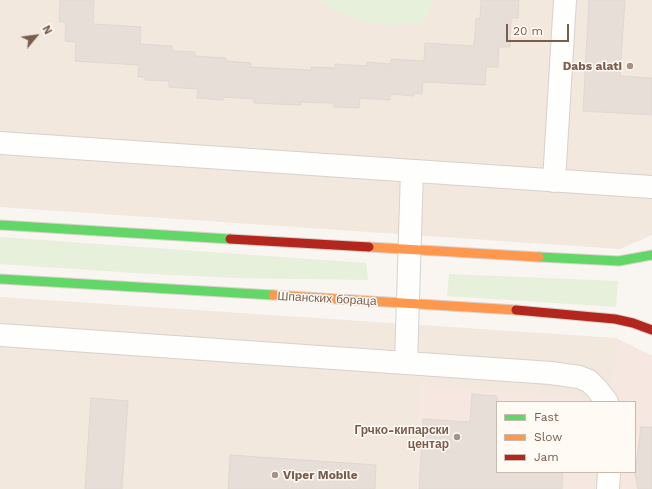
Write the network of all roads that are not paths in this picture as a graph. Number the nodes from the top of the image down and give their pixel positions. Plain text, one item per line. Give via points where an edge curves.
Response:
1 (565, 0) edge
2 (0, 143) edge
3 (412, 172) junction
4 (554, 181) junction
5 (652, 187) edge
6 (0, 225) edge
7 (410, 250) junction
8 (652, 255) edge
9 (0, 279) edge
10 (408, 304) junction
11 (652, 330) edge
12 (0, 335) edge
13 (406, 363) junction
14 (606, 401) edge
15 (609, 473) edge
16 (608, 489) edge

1 - 4 street
2 - 3 street
3 - 4 street
3 - 7 street
4 - 5 street
6 - 7 street
7 - 8 street via 619,261
7 - 10 street
9 - 10 street, Шпанских бораца
10 - 11 street, Шпанских бораца via 534,311 614,319
10 - 13 street
12 - 13 street
13 - 14 street via 579,377 589,381
15 - 16 street

